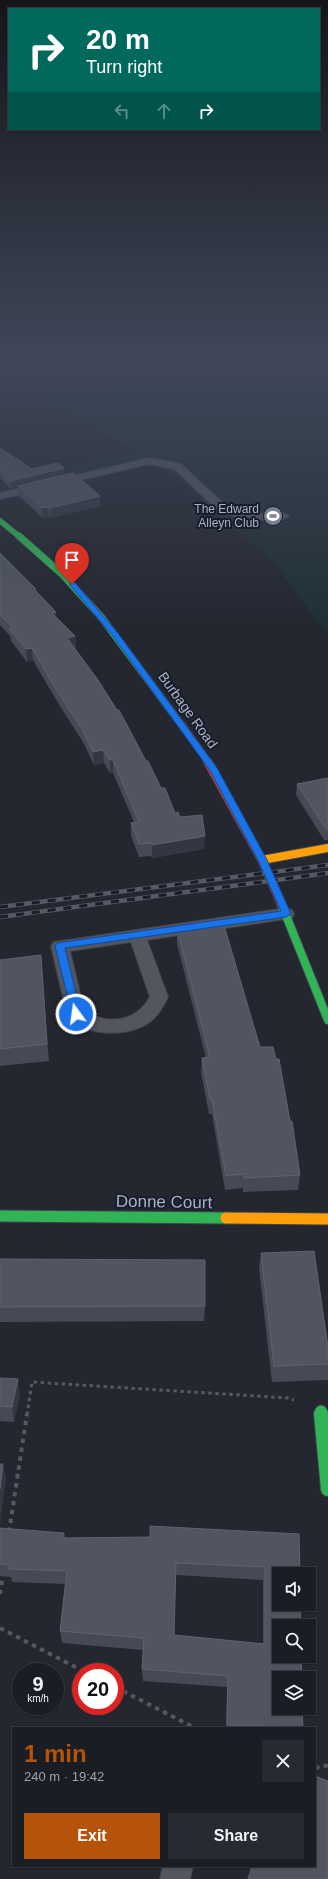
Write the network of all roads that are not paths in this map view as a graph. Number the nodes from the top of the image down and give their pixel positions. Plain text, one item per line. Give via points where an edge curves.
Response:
1 (0, 496) edge
2 (283, 516) dead end
3 (0, 521) edge
4 (328, 848) edge
5 (262, 860) junction
6 (286, 914) junction
7 (137, 935) junction
8 (328, 1020) edge
9 (0, 1216) edge
10 (328, 1219) edge
11 (320, 1412) road end
12 (328, 1489) edge
13 (178, 1867) edge
14 (175, 1879) edge

1 - 2 lane via 149,461 177,466 222,508 244,517
3 - 5 street, Burbage Road via 31,545 72,584 114,633 213,768
4 - 5 street
5 - 6 street, Burbage Road
6 - 7 lane
6 - 8 street, Burbage Road
7 - 7 lane via 60,946 76,1014 90,1023 105,1026 125,1025 140,1021 153,1010 159,997
9 - 10 street, Donne Court
11 - 12 street
13 - 14 lane

